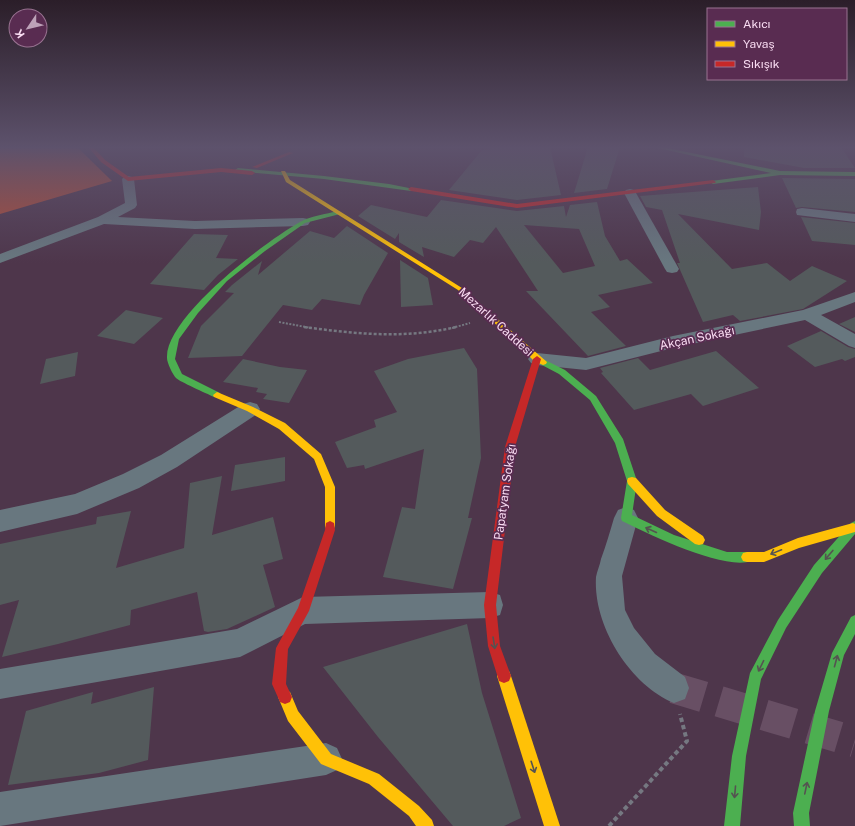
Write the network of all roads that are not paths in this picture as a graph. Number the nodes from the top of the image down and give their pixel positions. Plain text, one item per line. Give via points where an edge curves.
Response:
1 (129, 186) edge
2 (296, 186) edge
3 (324, 186) edge
4 (387, 186) edge
5 (686, 186) edge
6 (630, 193) junction
7 (802, 212) dead end
8 (338, 213) junction
9 (855, 218) edge
10 (103, 220) junction
11 (303, 222) junction
12 (0, 259) edge
13 (672, 269) dead end
14 (855, 297) edge
15 (807, 314) junction
16 (855, 342) edge
17 (536, 359) junction
18 (250, 409) junction
19 (632, 481) junction
20 (626, 518) junction
21 (0, 521) edge
22 (854, 527) edge
23 (727, 557) junction
24 (490, 605) junction
25 (303, 611) junction
26 (855, 621) edge
27 (0, 684) edge
28 (674, 688) tunnel mouth
29 (326, 759) junction
30 (0, 809) edge
31 (426, 826) edge
32 (552, 826) edge
33 (732, 826) edge
34 (802, 826) edge

1 - 10 street via 131,205
2 - 8 main road, Mezarlık Caddesi
3 - 8 main road via 314,193
4 - 6 main road via 517,206
5 - 6 main road
6 - 13 street
7 - 9 street
8 - 11 main road
8 - 17 main road, Mezarlık Caddesi via 460,289
10 - 11 street via 196,225
10 - 12 street
11 - 18 main road via 225,280 195,311 175,339 171,359 179,376
14 - 15 street, Akçan Sokağı
15 - 16 street
15 - 17 street, Akçan Sokağı via 673,342 586,364
17 - 19 main road, Mezarlık Caddesi via 562,372 593,398 620,442
17 - 24 main road, Papatyam Sokağı via 510,447
18 - 21 street via 132,480 77,504
18 - 25 main road via 282,426 318,457 330,486 330,530
19 - 20 main road, Mezarlık Caddesi
19 - 23 main road via 661,513 692,537
23 -> 20 main road via 672,539
20 - 28 street, Mezarlık Caddesi via 608,576 612,611 624,638 645,664
22 -> 23 main road via 798,543 764,557
22 -> 33 main road via 818,569 782,624 755,678 739,756
24 - 25 street
24 -> 32 main road, Papatyam Sokağı via 494,646
25 - 27 street via 240,643
25 - 29 main road via 282,648 279,684 293,716
34 -> 26 main road via 801,813 822,711 838,653
29 - 30 street
29 - 31 main road via 374,779 414,811

